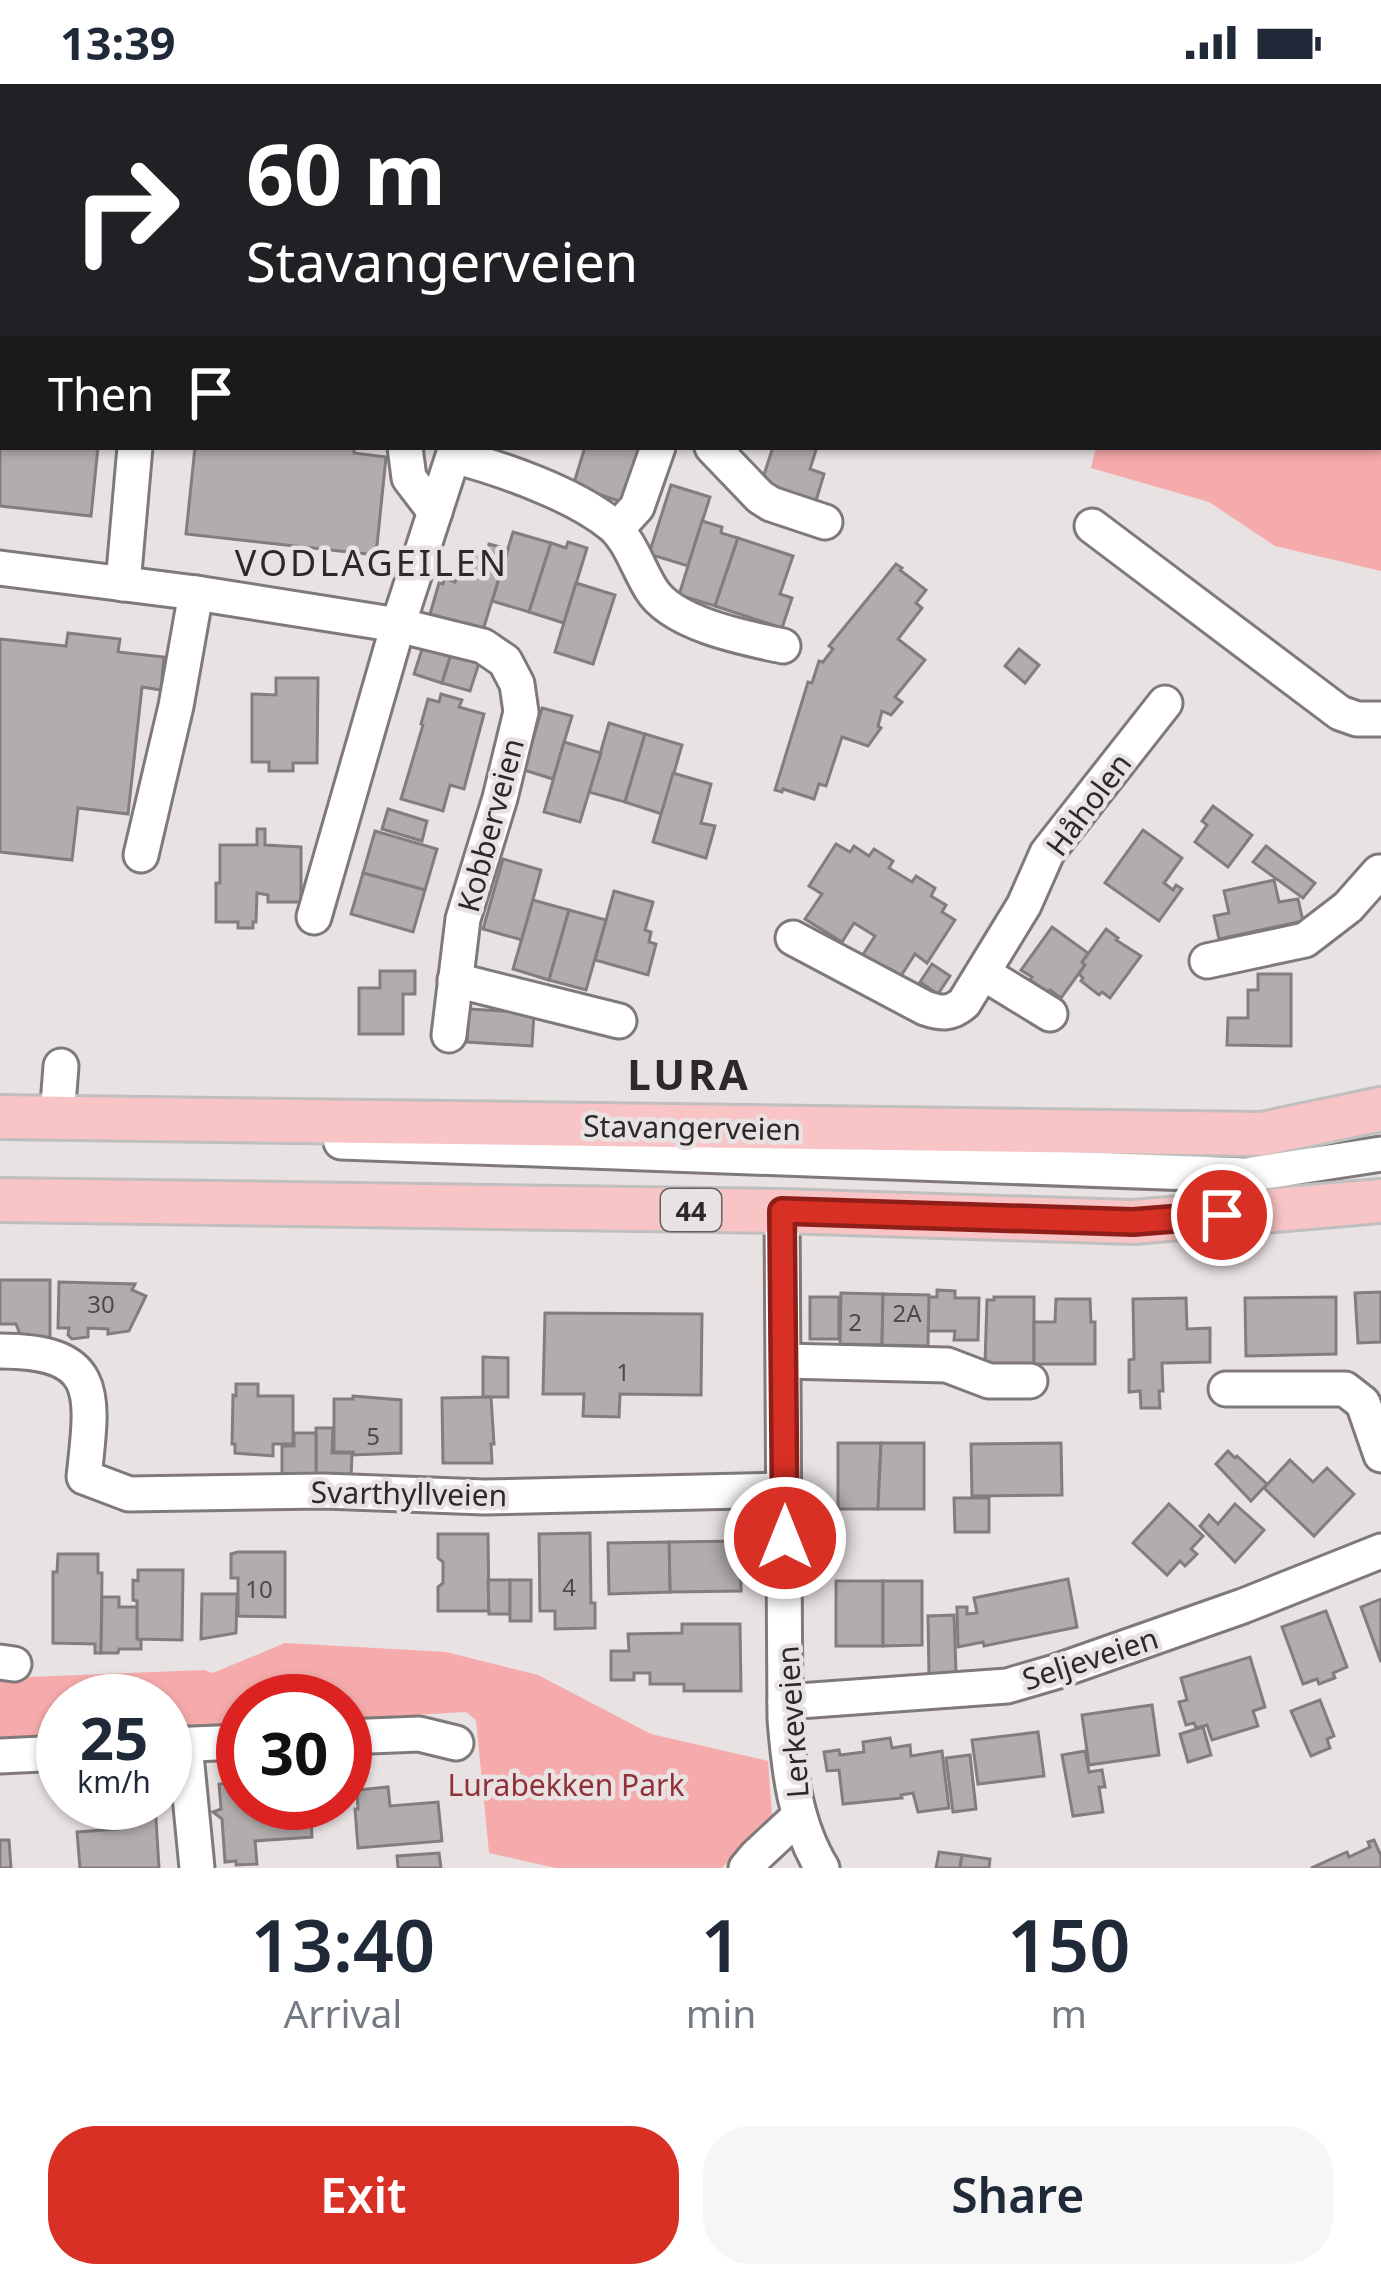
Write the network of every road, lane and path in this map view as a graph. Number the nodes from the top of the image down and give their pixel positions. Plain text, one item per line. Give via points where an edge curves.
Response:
1 (135, 450) edge
2 (405, 450) edge
3 (657, 450) edge
4 (716, 450) edge
5 (455, 451) edge
6 (435, 512) junction
7 (825, 522) dead end
8 (1092, 526) dead end
9 (617, 529) junction
10 (0, 568) edge
11 (123, 584) junction
12 (196, 593) junction
13 (398, 625) junction
14 (783, 646) dead end
15 (1165, 703) dead end
16 (1381, 719) edge
17 (141, 855) dead end
18 (1379, 872) edge
19 (314, 917) dead end
20 (793, 938) dead end
21 (1207, 961) dead end
22 (983, 973) junction
23 (455, 980) junction
24 (1050, 1014) dead end
25 (619, 1021) dead end
26 (449, 1035) dead end
27 (61, 1066) dead end
28 (1381, 1109) edge
29 (0, 1117) edge
30 (57, 1118) junction
31 (0, 1133) edge
32 (1381, 1154) edge
33 (0, 1200) edge
34 (1381, 1201) edge
35 (782, 1211) junction
36 (0, 1351) edge
37 (784, 1361) junction
38 (1030, 1381) dead end
39 (1226, 1388) dead end
40 (1381, 1455) edge
41 (785, 1490) junction
42 (1381, 1551) edge
43 (785, 1702) junction
44 (372, 1736) edge
45 (456, 1743) dead end
46 (36, 1754) edge
47 (0, 1756) edge
48 (800, 1816) junction
49 (190, 1830) edge
50 (197, 1868) edge
51 (746, 1868) edge
52 (821, 1868) edge

1 - 11 street
2 - 6 street via 409,478
3 - 9 street via 637,507
4 - 7 street via 760,497
5 - 6 street
5 - 9 street via 571,500
6 - 13 street
8 - 16 street via 1340,712
9 - 14 street via 664,606
10 - 11 street, Kobberveien
11 - 12 street, Kobberveien
12 - 13 street, Kobberveien
12 - 17 street
13 - 19 street
13 - 23 street, Kobberveien via 483,646 505,661 517,684 521,712 463,919
15 - 22 street, Håholen via 1047,853
18 - 21 street via 1305,940
20 - 22 street, Håholen via 938,1013 955,1011
22 - 24 street
23 - 25 street
23 - 26 street, Kobberveien
27 - 30 street
28 - 30 main road, Stavangerveien via 1262,1134
29 - 30 main road, Stavangerveien
31 - 32 street via 1246,1174
33 - 35 main road, 44
34 - 35 main road, 44 via 1133,1222
35 - 37 street, Lerkeveien
36 - 41 street, Svarthyllveien via 65,1360 80,1374 90,1430 84,1477 129,1494
37 - 38 street via 946,1365 989,1381
37 - 41 street, Lerkeveien
39 - 40 street via 1345,1389 1368,1411
41 - 43 street, Lerkeveien
42 - 43 street, Seljeveien via 1007,1686
43 - 48 street, Lerkeveien
44 - 45 street
46 - 47 street
48 - 51 street
48 - 52 street, Lerkeveien
49 - 50 street

